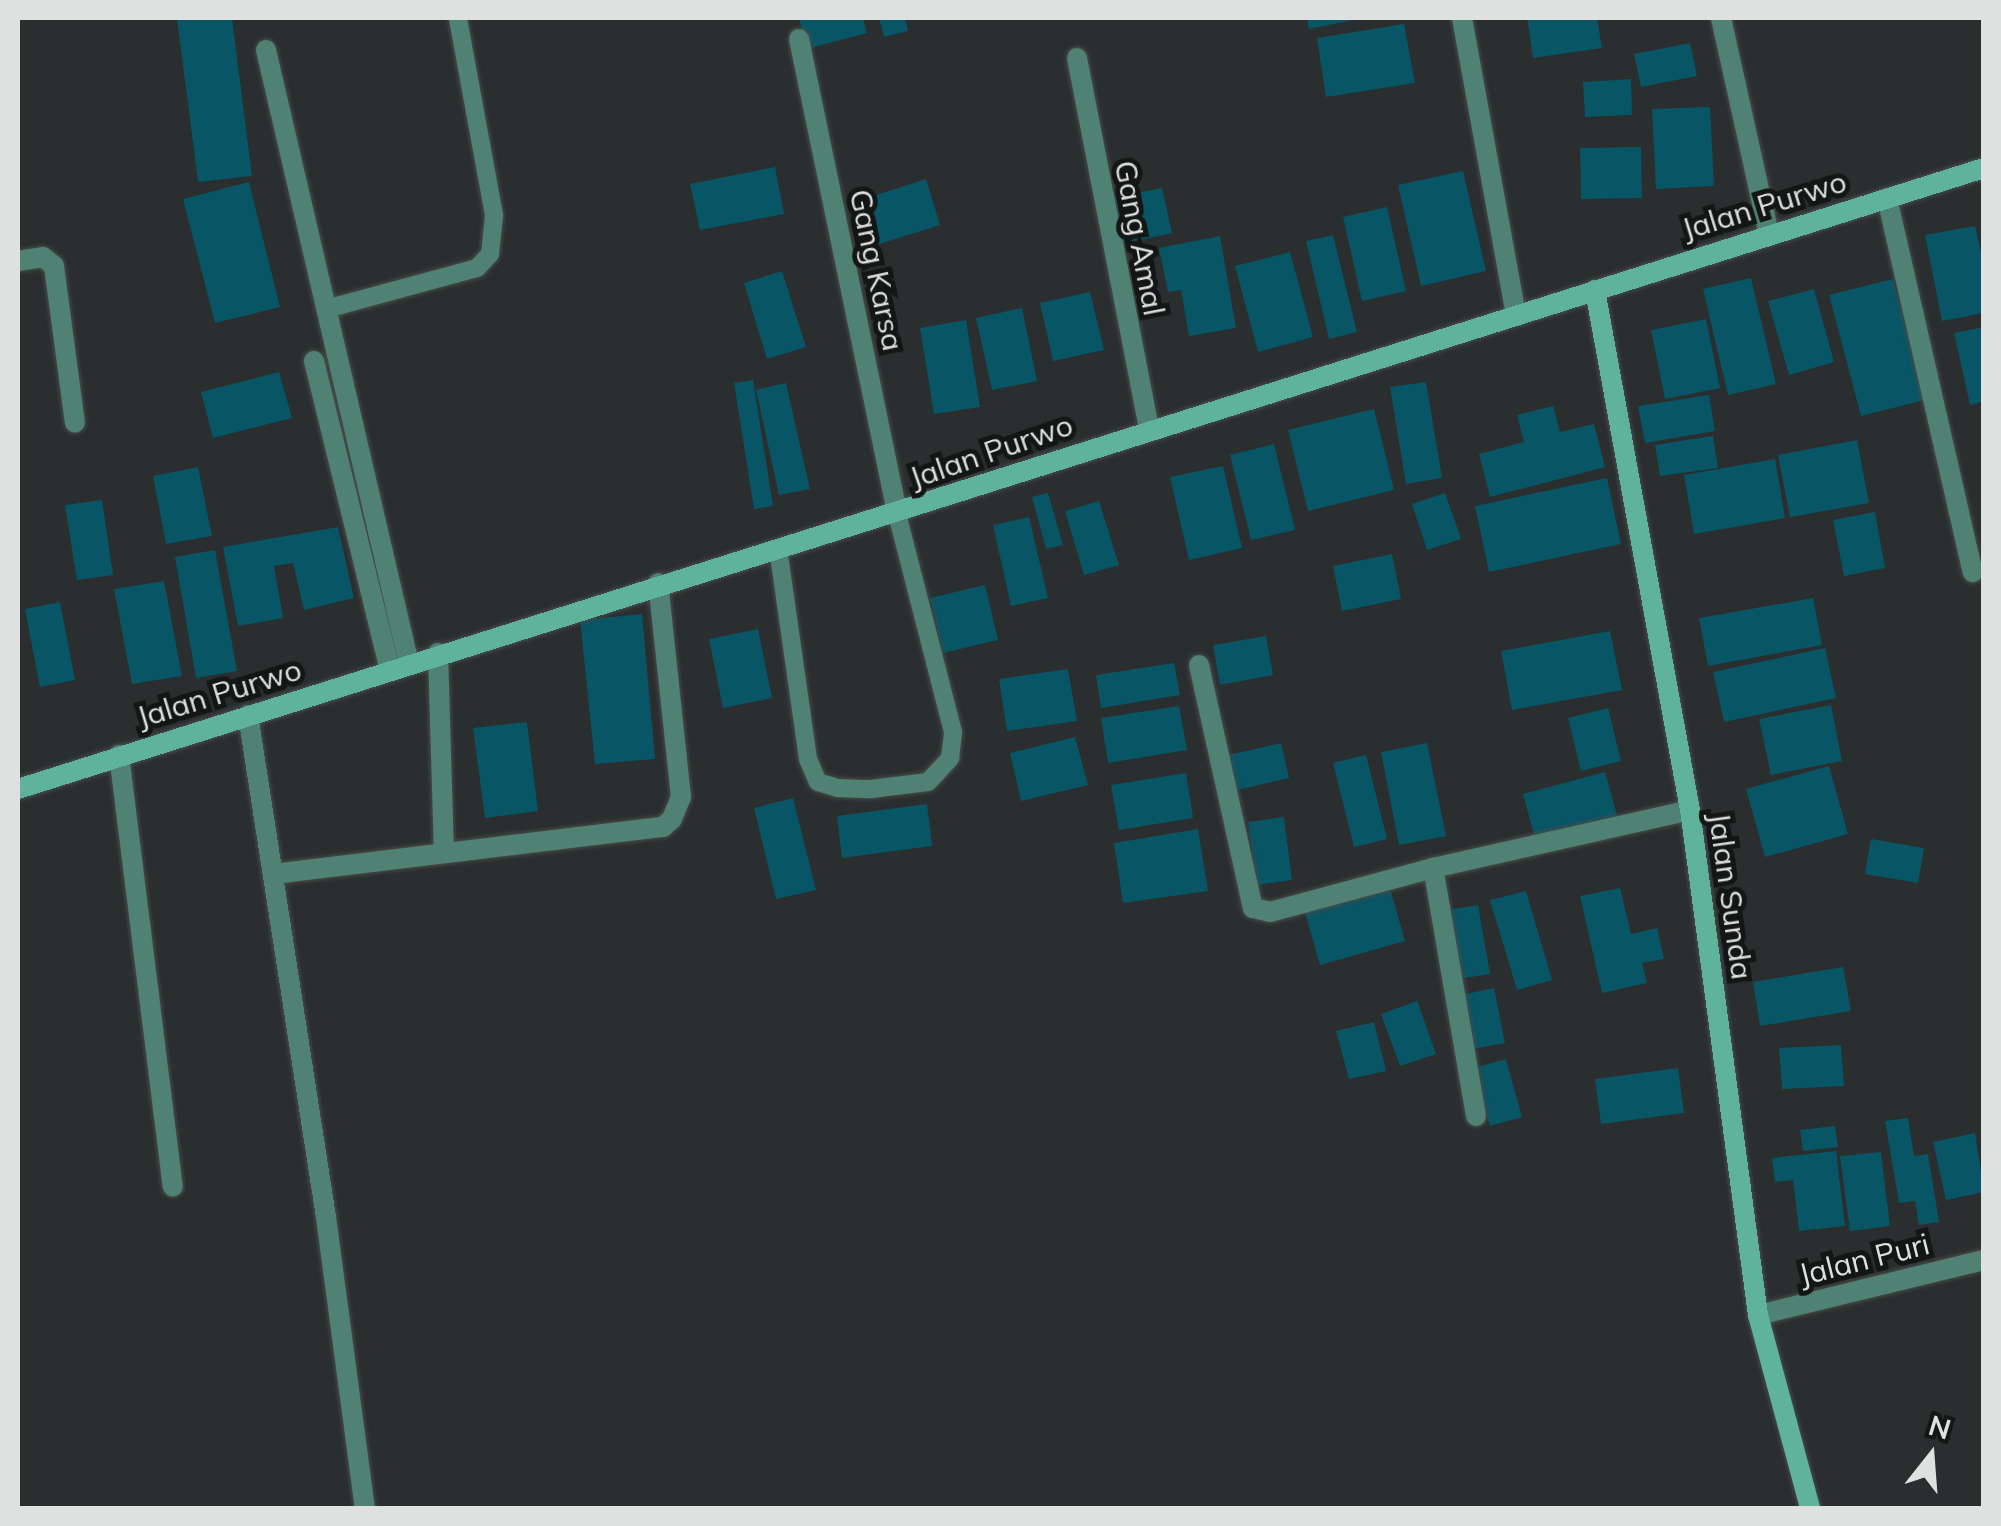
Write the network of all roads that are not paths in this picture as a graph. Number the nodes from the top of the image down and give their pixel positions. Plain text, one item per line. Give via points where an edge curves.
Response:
1 (458, 18) edge
2 (1462, 18) edge
3 (1721, 18) edge
4 (798, 38) dead end
5 (266, 50) dead end
6 (1077, 58) dead end
7 (1984, 168) edge
8 (1887, 198) junction
9 (1768, 234) junction
10 (18, 261) edge
11 (1594, 290) junction
12 (326, 308) junction
13 (1516, 316) junction
14 (314, 361) dead end
15 (75, 423) dead end
16 (1150, 428) junction
17 (897, 514) junction
18 (778, 548) junction
19 (1973, 572) dead end
20 (658, 584) junction
21 (438, 654) junction
22 (1199, 665) dead end
23 (400, 667) junction
24 (248, 715) junction
25 (119, 756) junction
26 (18, 789) edge
27 (1690, 810) junction
28 (444, 853) junction
29 (1433, 868) junction
30 (273, 874) junction
31 (1476, 1116) dead end
32 (173, 1186) dead end
33 (1984, 1260) edge
34 (1758, 1315) junction
35 (365, 1508) edge
36 (1810, 1508) edge

1 - 12 lane via 494,214 490,254 477,268
2 - 13 street
3 - 9 street
4 - 17 street, Gang Karsa
5 - 12 street
6 - 16 street, Gang Amal
7 - 8 street, Jalan Purwo
8 - 9 street, Jalan Purwo
8 - 19 street
9 - 11 street, Jalan Purwo
10 - 15 street via 43,257 54,266
11 - 13 street, Jalan Purwo
11 - 27 street, Jalan Sunda
12 - 23 street
13 - 16 street, Jalan Purwo
14 - 23 street
16 - 17 street, Jalan Purwo
17 - 18 street, Jalan Purwo
17 - 18 lane via 953,732 950,758 928,782 870,789 818,782 808,759
18 - 20 street, Jalan Purwo
20 - 21 street, Jalan Purwo
20 - 28 street via 681,797 672,819 654,831
21 - 23 street, Jalan Purwo
21 - 28 street
22 - 29 street via 1253,908 1270,912
23 - 24 street, Jalan Purwo
24 - 25 street, Jalan Purwo
24 - 30 street
25 - 26 street, Jalan Purwo
25 - 32 street
27 - 29 street
27 - 34 street, Jalan Sunda
28 - 30 street
29 - 31 street
30 - 35 street
33 - 34 street, Jalan Puri
34 - 36 street, Jalan Sunda

